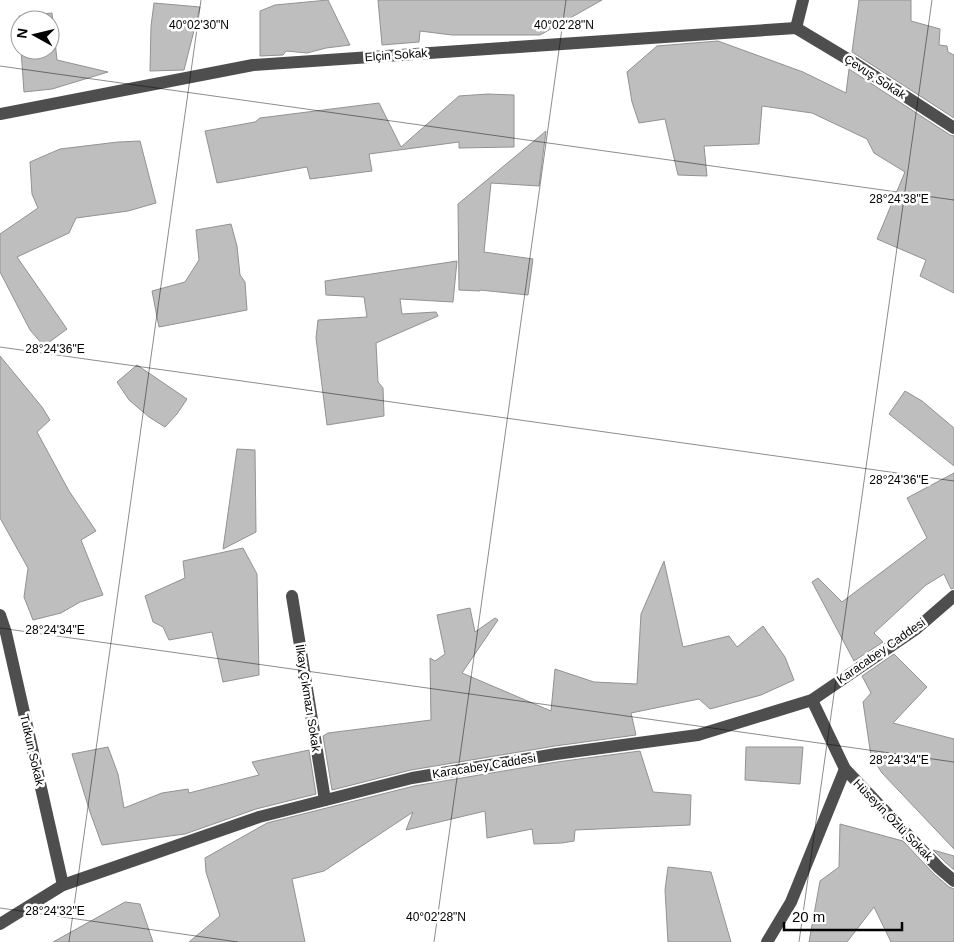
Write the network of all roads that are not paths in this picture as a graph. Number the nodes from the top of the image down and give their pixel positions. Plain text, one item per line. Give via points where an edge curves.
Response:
1 (803, 0) edge
2 (796, 28) junction
3 (0, 114) edge
4 (954, 128) edge
5 (292, 596) dead end
6 (954, 596) edge
7 (0, 616) edge
8 (812, 700) junction
9 (845, 769) junction
10 (325, 800) junction
11 (954, 881) edge
12 (62, 885) junction
13 (0, 924) edge
14 (767, 942) edge

1 - 2 street
2 - 3 street, Elçin Sokak via 253,65
2 - 4 street, Çevuş Sokak
5 - 10 street, İlkay Çıkmazı Sokak
6 - 8 street, Karacabey Caddesi via 916,629
7 - 12 street, Tutkun Sokak
8 - 9 street, Hüseyin Özlü Sokak
8 - 10 street, Karacabey Caddesi via 698,735 412,778
9 - 11 street, Hüseyin Özlü Sokak
9 - 14 street via 791,902
10 - 12 street, Karacabey Caddesi via 259,817
12 - 13 street, Karacabey Caddesi

